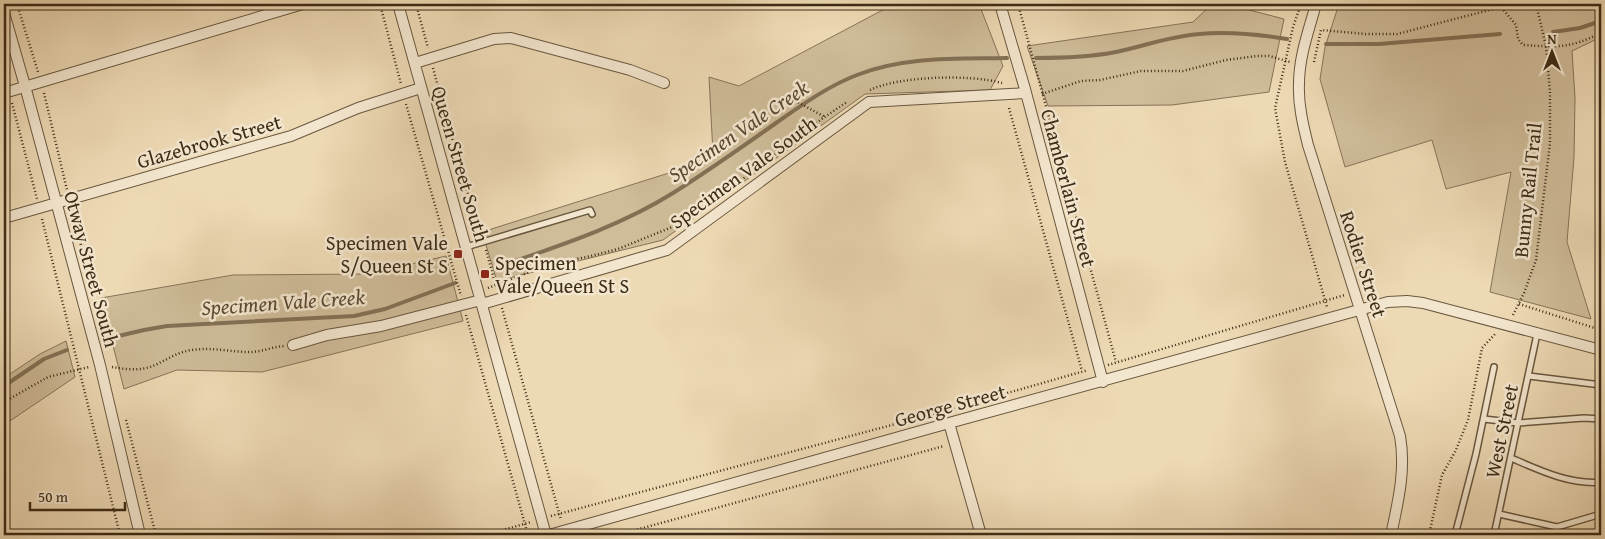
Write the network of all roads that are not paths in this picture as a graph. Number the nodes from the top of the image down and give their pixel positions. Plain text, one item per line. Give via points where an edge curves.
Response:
1 (303, 4) edge
2 (398, 4) edge
3 (1000, 4) edge
4 (1316, 4) edge
5 (4, 14) edge
6 (414, 63) junction
7 (664, 83) dead end
8 (25, 86) junction
9 (421, 88) junction
10 (6, 92) edge
11 (1026, 93) junction
12 (56, 204) junction
13 (592, 214) dead end
14 (4, 218) edge
15 (466, 248) junction
16 (481, 302) junction
17 (1360, 311) junction
18 (1537, 334) junction
19 (293, 345) road end
20 (1601, 350) edge
21 (1494, 368) dead end
22 (1529, 376) junction
23 (1102, 382) junction
24 (1601, 385) edge
25 (1484, 419) junction
26 (1601, 419) edge
27 (949, 423) junction
28 (1518, 423) junction
29 (1511, 458) junction
30 (1601, 482) edge
31 (1499, 514) junction
32 (1601, 514) edge
33 (140, 535) edge
34 (548, 535) edge
35 (981, 535) edge
36 (1391, 535) edge
37 (1455, 535) edge
38 (1494, 535) edge

1 - 8 street
2 - 6 street, Queen Street South
3 - 11 street, Chamberlain Street
4 - 17 street, Rodier Street via 1300,63 1299,96 1308,145
5 - 8 street, Otway Street South
6 - 7 street via 511,38 630,70
6 - 9 street, Queen Street South
8 - 10 street
8 - 12 street, Otway Street South
9 - 12 street, Glazebrook Street via 358,108 291,136
9 - 15 street, Queen Street South
11 - 16 street, Specimen Vale South via 869,102 667,250 500,300
11 - 23 street, Chamberlain Street
12 - 14 street, Glazebrook Street
12 - 33 street, Otway Street South via 100,365
13 - 15 lane via 590,210
15 - 16 street, Queen Street South
16 - 19 street, Specimen Vale South via 462,301 381,326 327,335
16 - 34 street, Queen Street South
17 - 18 street, George Street via 1388,302 1413,301
17 - 23 street, George Street
17 - 36 street, Rodier Street via 1402,448 1401,487
18 - 20 street, George Street
18 - 22 lane, West Street
21 - 25 lane
22 - 24 lane
22 - 28 lane, West Street
23 - 27 street, George Street
25 - 28 lane
25 - 37 lane
26 - 28 lane
27 - 34 street, George Street
27 - 35 street
28 - 29 lane, West Street
29 - 30 lane via 1568,479
29 - 31 lane, West Street
31 - 32 lane via 1557,527
31 - 38 lane, West Street

